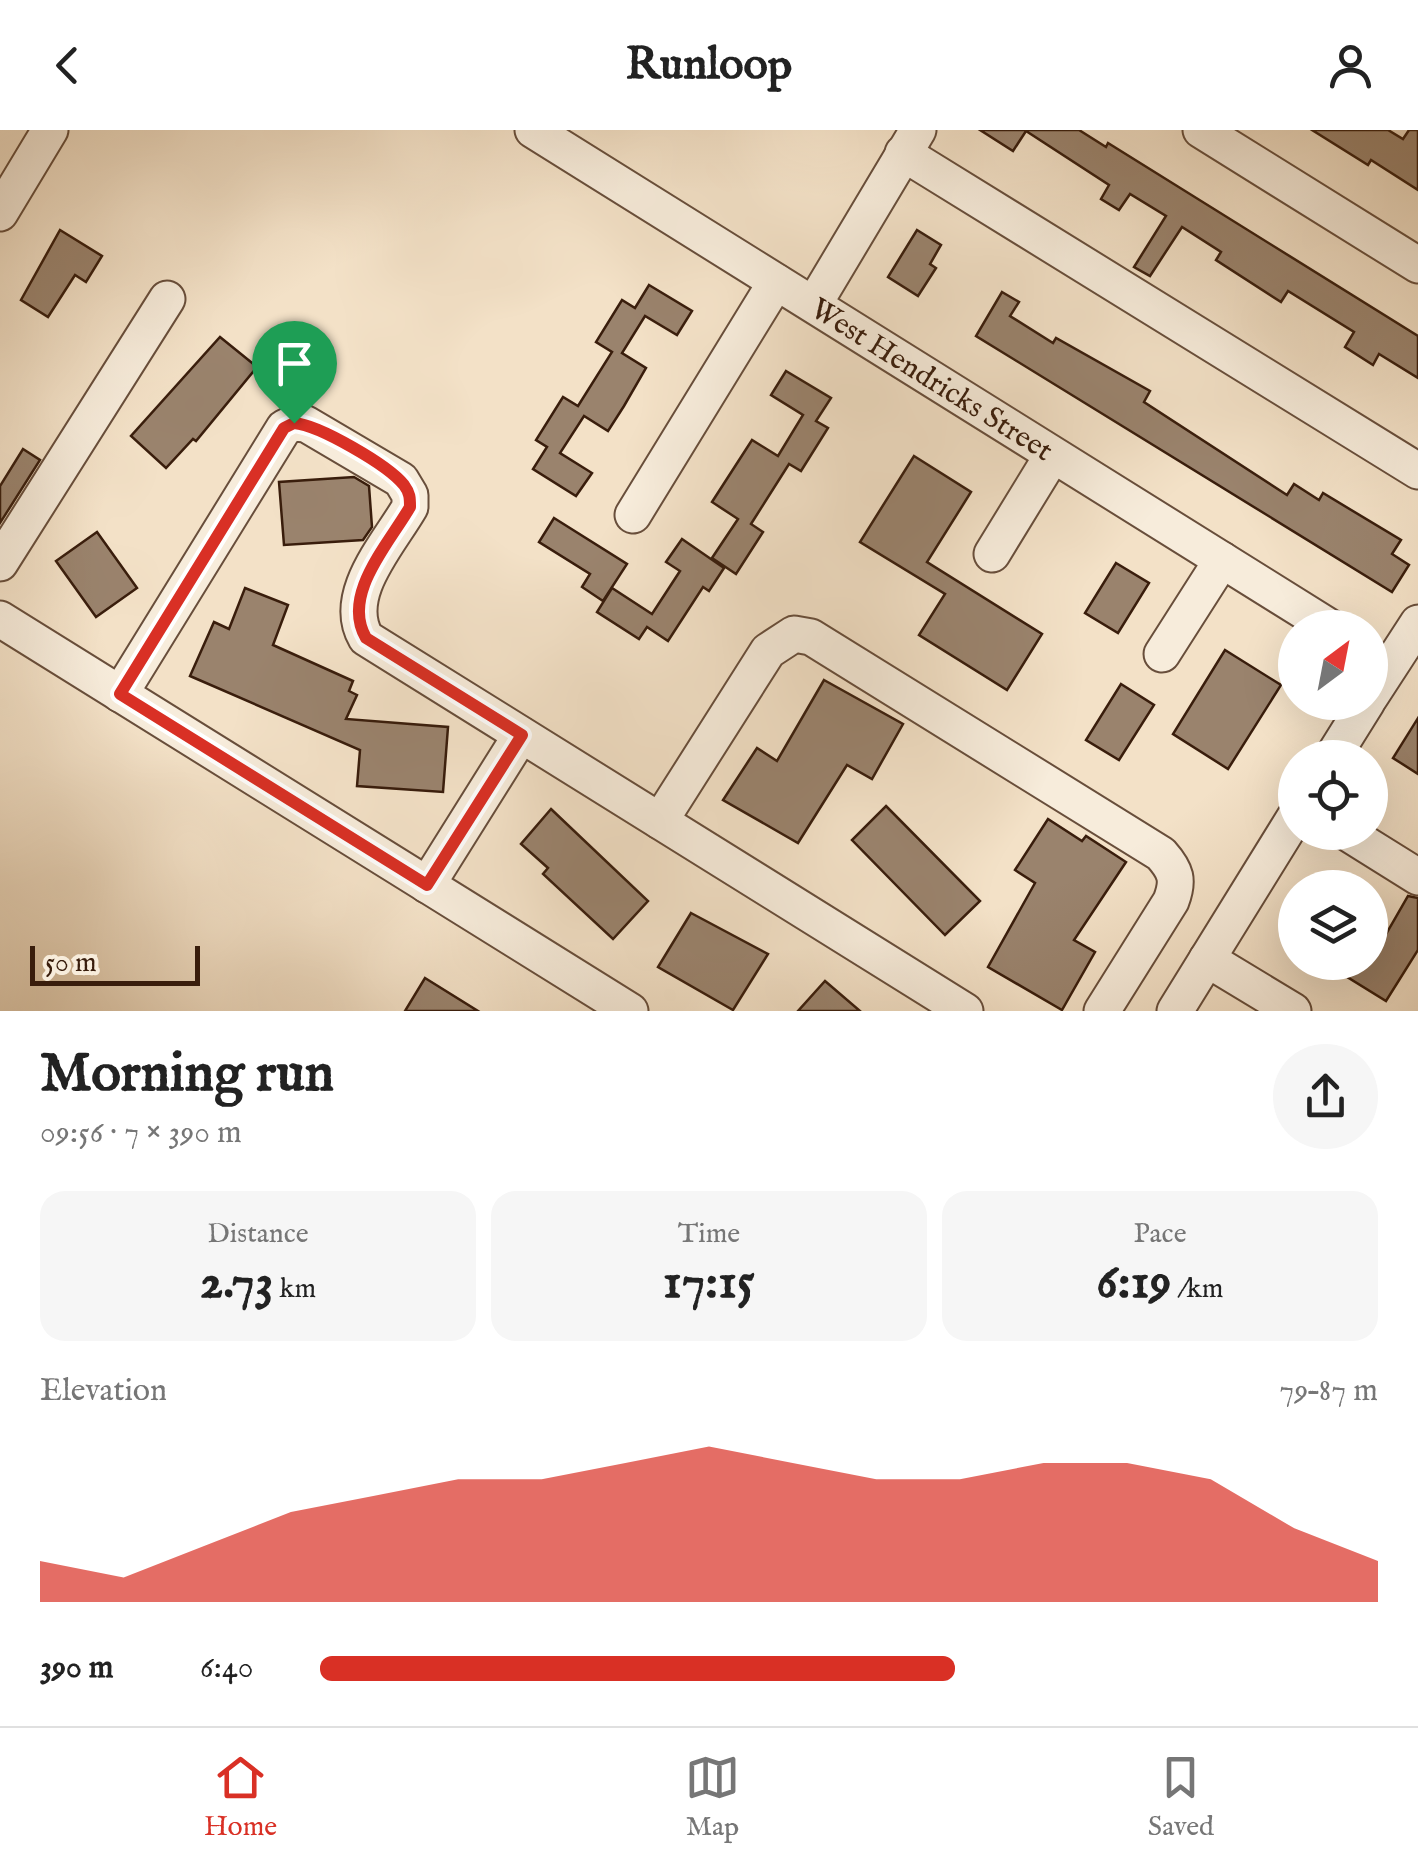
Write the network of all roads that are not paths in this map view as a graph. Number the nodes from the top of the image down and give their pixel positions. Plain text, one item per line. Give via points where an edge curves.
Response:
1 (50, 130) edge
2 (533, 130) edge
3 (1201, 130) edge
4 (910, 142) edge
5 (0, 213) edge
6 (1418, 265) edge
7 (776, 282) junction
8 (167, 299) dead end
9 (814, 304) junction
10 (1052, 456) junction
11 (1418, 471) edge
12 (632, 516) dead end
13 (992, 554) dead end
14 (1222, 560) junction
15 (0, 563) edge
16 (1302, 610) edge
17 (0, 619) edge
18 (1162, 654) dead end
19 (120, 694) junction
20 (522, 735) junction
21 (660, 821) junction
22 (1278, 845) edge
23 (1375, 850) edge
24 (1418, 877) edge
25 (427, 885) junction
26 (1207, 959) junction
27 (630, 1011) edge
28 (965, 1011) edge
29 (1102, 1011) edge
30 (1175, 1011) edge
31 (1293, 1011) edge

1 - 5 street
2 - 7 street, West Hendricks Street
3 - 6 street
4 - 9 street
4 - 11 street
7 - 9 street, West Hendricks Street
7 - 12 street
8 - 15 street
9 - 10 street, West Hendricks Street
10 - 13 street
10 - 14 street, West Hendricks Street
14 - 16 street, West Hendricks Street
14 - 18 street
17 - 19 street
19 - 20 street via 284,428 306,424 401,480 410,495 410,507 356,603 366,638
19 - 25 street
20 - 21 street
20 - 25 street
21 - 28 street
21 - 29 street via 768,651 794,634 811,637 1173,867 1178,884 1171,901
22 - 26 street
23 - 24 street
25 - 27 street
26 - 30 street
26 - 31 street

